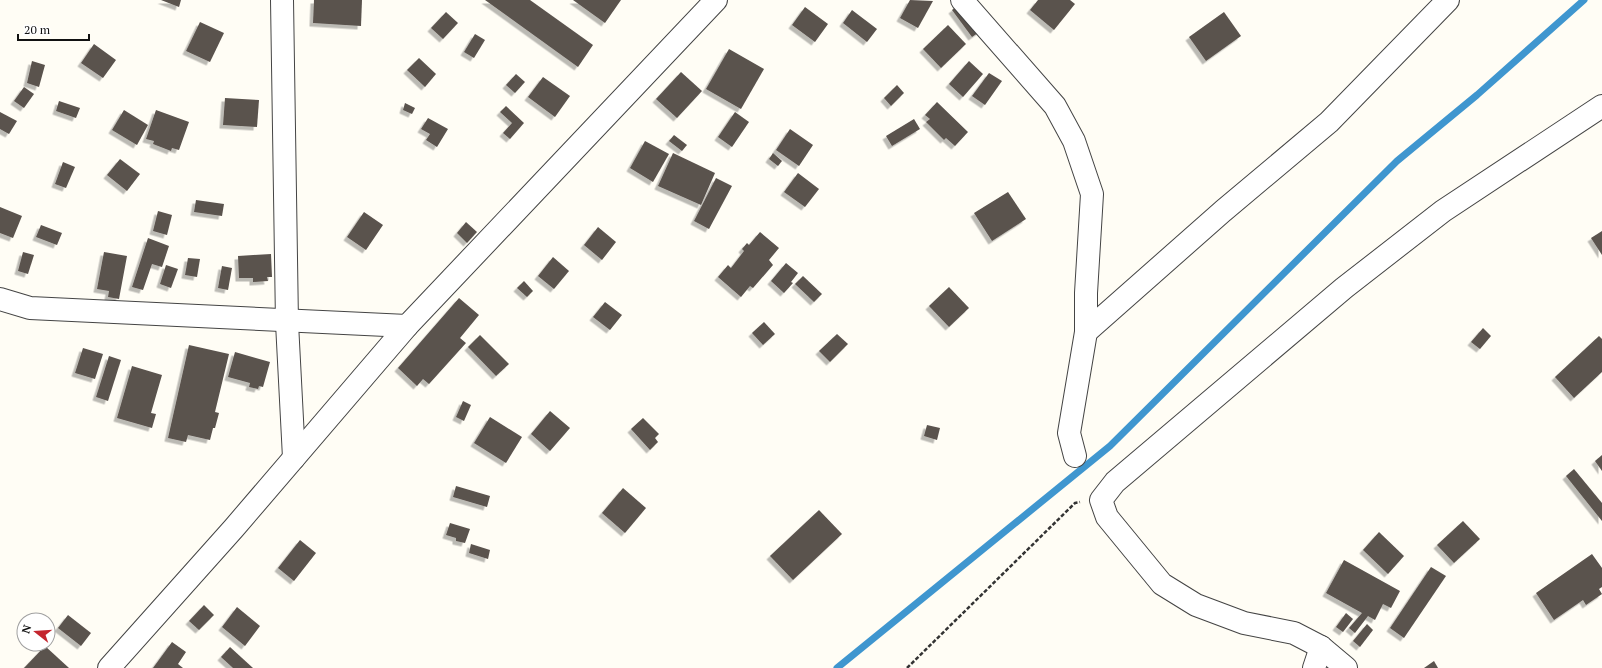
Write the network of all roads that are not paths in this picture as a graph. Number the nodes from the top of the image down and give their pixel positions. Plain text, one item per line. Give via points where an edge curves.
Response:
1 (282, 0) edge
2 (716, 0) edge
3 (962, 0) edge
4 (1448, 0) edge
5 (1602, 106) edge
6 (0, 299) edge
7 (287, 320) junction
8 (407, 326) junction
9 (1086, 332) junction
10 (1075, 456) dead end
11 (294, 458) junction
12 (1321, 647) junction
13 (109, 668) edge
14 (1314, 668) edge
15 (1346, 668) edge

1 - 7 street
2 - 8 street
3 - 9 street via 1055,106 1074,141 1092,194
4 - 9 street via 1330,122 1223,211
5 - 12 street via 1443,211 1344,288 1115,482 1101,500 1107,517 1162,584 1196,605 1244,623 1294,633
6 - 7 street via 30,308
7 - 8 street
7 - 11 street
8 - 11 street
9 - 10 street via 1069,433
11 - 13 street
12 - 14 street
12 - 15 street

